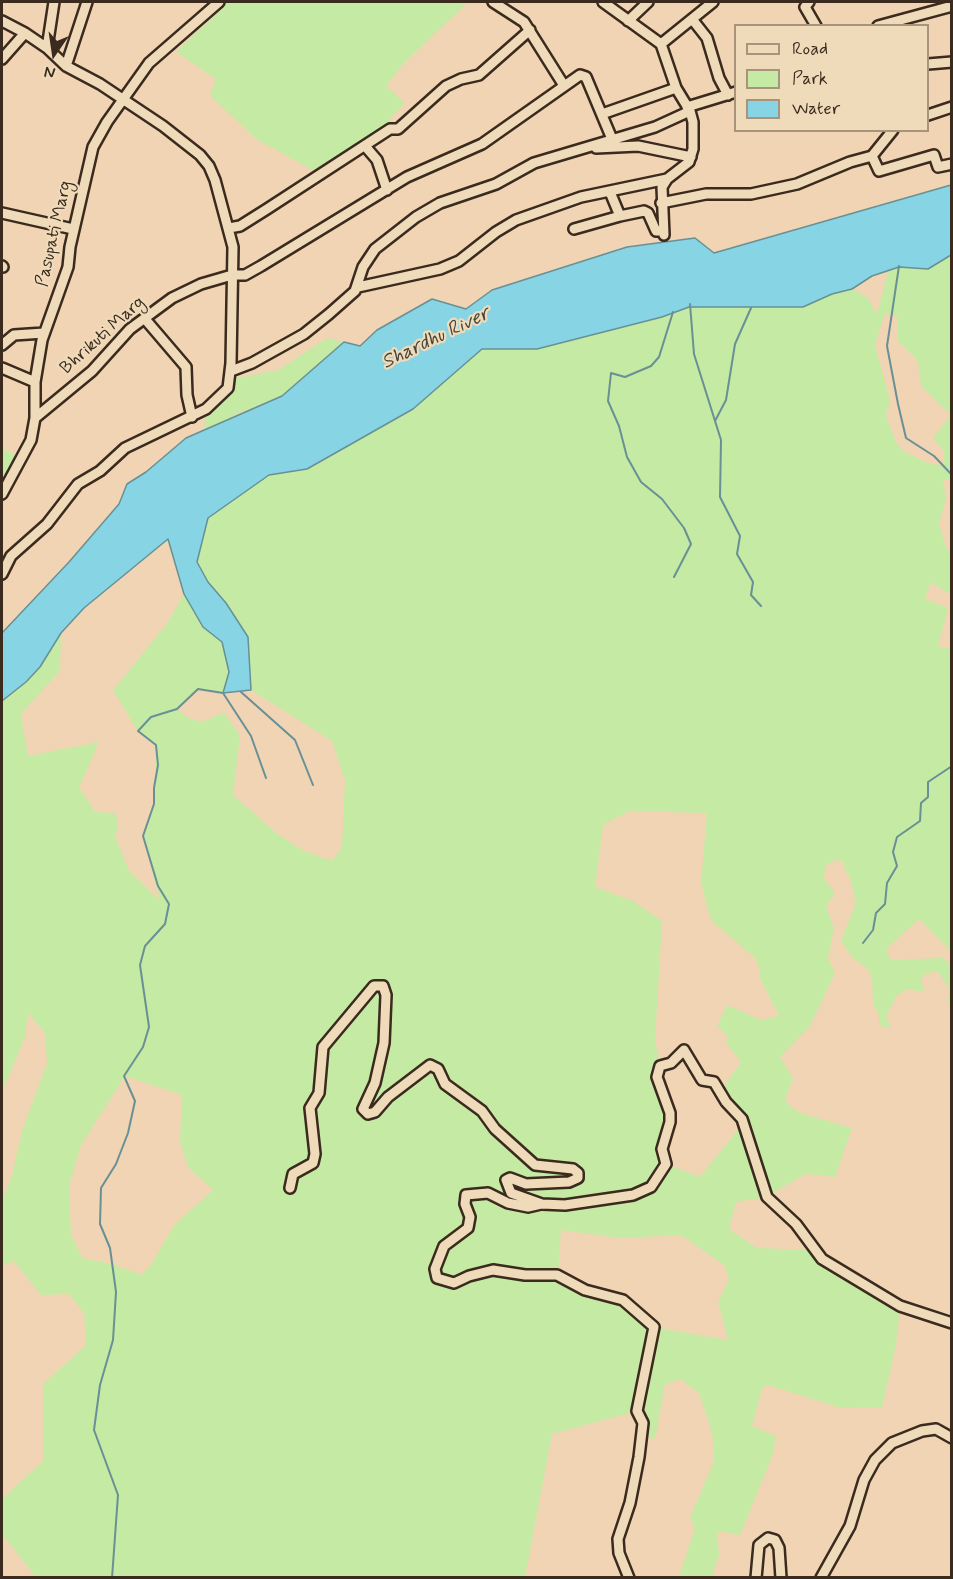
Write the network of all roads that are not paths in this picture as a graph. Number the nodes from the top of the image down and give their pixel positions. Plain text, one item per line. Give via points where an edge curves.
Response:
1 (54, 2) edge
2 (87, 2) edge
3 (219, 2) edge
4 (493, 2) edge
5 (603, 2) edge
6 (648, 2) edge
7 (713, 2) edge
8 (809, 2) edge
9 (951, 6) edge
10 (692, 19) junction
11 (2, 21) edge
12 (628, 21) junction
13 (815, 24) edge
14 (885, 24) edge
15 (530, 30) junction
16 (25, 33) junction
17 (661, 44) junction
18 (47, 48) junction
19 (2, 59) edge
20 (951, 62) edge
21 (929, 64) edge
22 (66, 66) junction
23 (563, 84) junction
24 (676, 88) junction
25 (731, 93) edge
26 (123, 99) junction
27 (951, 107) edge
28 (689, 109) junction
29 (602, 114) junction
30 (929, 114) edge
31 (891, 132) edge
32 (612, 139) junction
33 (365, 146) junction
34 (588, 148) junction
35 (692, 153) junction
36 (872, 156) junction
37 (951, 164) edge
38 (667, 179) junction
39 (387, 190) junction
40 (610, 192) junction
41 (661, 203) junction
42 (2, 213) edge
43 (620, 216) junction
44 (229, 228) junction
45 (574, 229) dead end
46 (73, 230) junction
47 (232, 275) junction
48 (358, 287) junction
49 (145, 319) junction
50 (44, 333) junction
51 (2, 345) edge
52 (2, 368) edge
53 (231, 371) junction
54 (35, 382) junction
55 (192, 417) junction
56 (35, 418) junction
57 (2, 494) edge
58 (2, 574) edge
59 (290, 1188) dead end
60 (542, 1204) junction
61 (951, 1323) edge
62 (951, 1438) edge
63 (629, 1578) edge
64 (756, 1578) edge
65 (781, 1578) edge
66 (822, 1578) edge

1 - 18 street
2 - 22 street
3 - 26 street, Pasupati Marg via 149,63
4 - 15 street
5 - 12 street
6 - 12 street
7 - 10 street
8 - 13 street via 805,8
9 - 14 street
10 - 17 street
10 - 25 street via 706,38
11 - 16 street
12 - 17 street
15 - 23 street
15 - 33 street via 479,75 446,86 398,129 390,129
16 - 18 street
16 - 19 street
17 - 24 street
18 - 22 street
20 - 21 street
22 - 26 street
23 - 29 street via 586,76
23 - 39 street, Bhrikuti Marg via 482,144 425,168
24 - 28 street
24 - 29 street
25 - 28 street
26 - 44 street via 183,140 209,166
26 - 46 street, Pasupati Marg via 93,147
27 - 30 street
28 - 32 street via 655,127
28 - 35 street via 693,122
29 - 32 street
31 - 36 street
32 - 34 street
33 - 39 street via 377,160
33 - 44 street via 240,226
34 - 35 street via 638,146
34 - 48 street via 534,163 496,184 440,202 375,249 363,267
35 - 38 street via 678,172
36 - 37 street via 879,171 934,155 938,167
36 - 41 street via 776,190 706,194
38 - 40 street
38 - 41 street
39 - 47 street, Bhrikuti Marg via 245,275
40 - 43 street
40 - 48 street via 581,197 516,220 459,261 440,269
41 - 43 street via 663,234 656,231 644,211
42 - 46 street
43 - 45 street
44 - 47 street
46 - 50 street, Pasupati Marg via 68,267
47 - 49 street, Bhrikuti Marg via 186,290
47 - 53 street
48 - 53 street via 304,334
49 - 55 street via 186,367
49 - 56 street, Bhrikuti Marg via 129,330 92,371
50 - 51 street via 14,334
50 - 54 street, Pasupati Marg
52 - 54 street
53 - 55 street via 228,388
54 - 56 street, Pasupati Marg
55 - 58 street via 125,448 100,471 78,484 47,524 11,556
56 - 57 street, Pasupati Marg via 31,440
59 - 60 street via 293,1174 313,1163 310,1108 319,1093 323,1047 374,986 383,986 384,1043 375,1083 363,1109 368,1114 375,1112 429,1065 438,1070 445,1084 482,1110 495,1129 535,1165 573,1169 578,1173 578,1179 569,1182 526,1184 506,1180 510,1193
60 - 61 street via 616,1198 651,1186 666,1164 662,1149 670,1122 657,1077 660,1066 671,1063 684,1050 702,1080 714,1082 742,1119 767,1197 796,1224 822,1259 900,1306
60 - 63 street via 528,1208 488,1193 466,1195 468,1228 444,1246 435,1269 437,1278 454,1283 493,1270 557,1275 585,1290 623,1300 654,1327 637,1411 643,1423 639,1457 618,1539 618,1553
62 - 66 street via 936,1429 922,1431 892,1443 875,1460 864,1480 850,1526
64 - 65 street via 762,1541 768,1538 775,1540 779,1548

